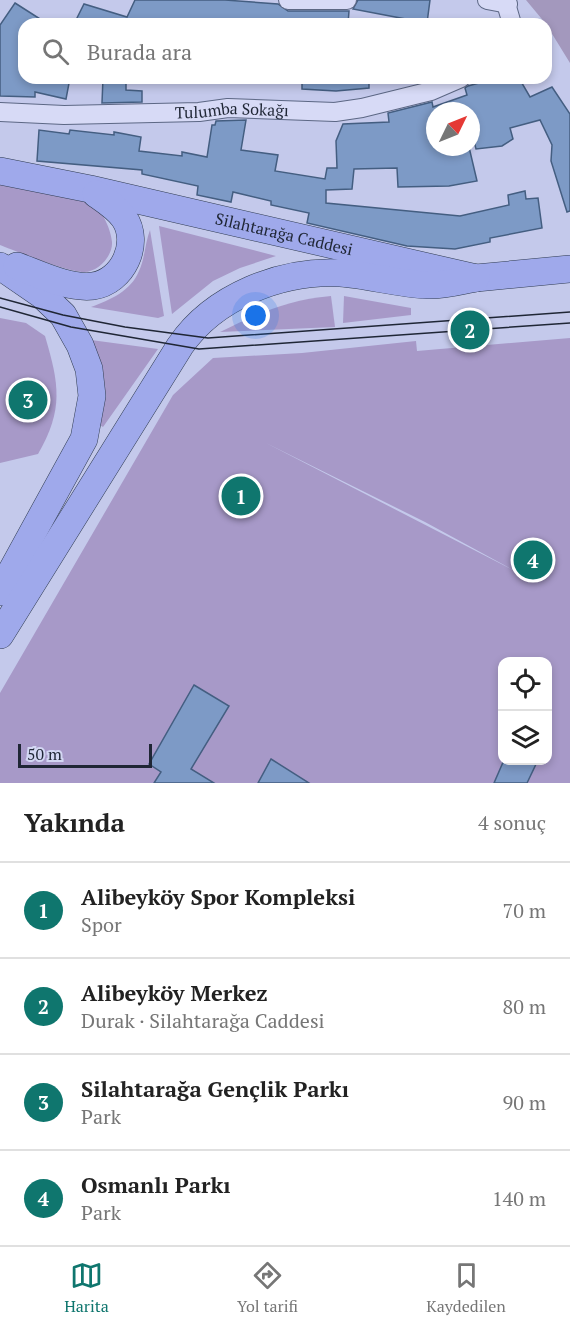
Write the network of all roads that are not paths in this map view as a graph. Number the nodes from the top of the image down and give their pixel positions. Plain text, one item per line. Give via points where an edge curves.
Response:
1 (288, 0) edge
2 (348, 0) edge
3 (487, 0) edge
4 (506, 2) edge
5 (510, 18) edge
6 (447, 84) edge
7 (0, 112) edge
8 (0, 171) edge
9 (90, 189) junction
10 (0, 260) edge
11 (0, 267) edge
12 (570, 269) edge
13 (476, 278) junction
14 (0, 592) edge
15 (0, 634) edge

1 - 2 street
3 - 4 street
4 - 5 street
6 - 7 street, Tulumba Sokağı via 335,112 228,108 75,115
8 - 9 main road, Silahtarağa Caddesi
9 - 10 main road via 124,219 130,233 126,260 108,282 80,286
9 - 13 main road, Silahtarağa Caddesi
11 - 14 main road via 42,295 63,315 80,345 92,396 84,438
12 - 13 main road, Silahtarağa Caddesi
13 - 15 main road via 427,285 363,275 314,274 269,283 204,319 180,346

